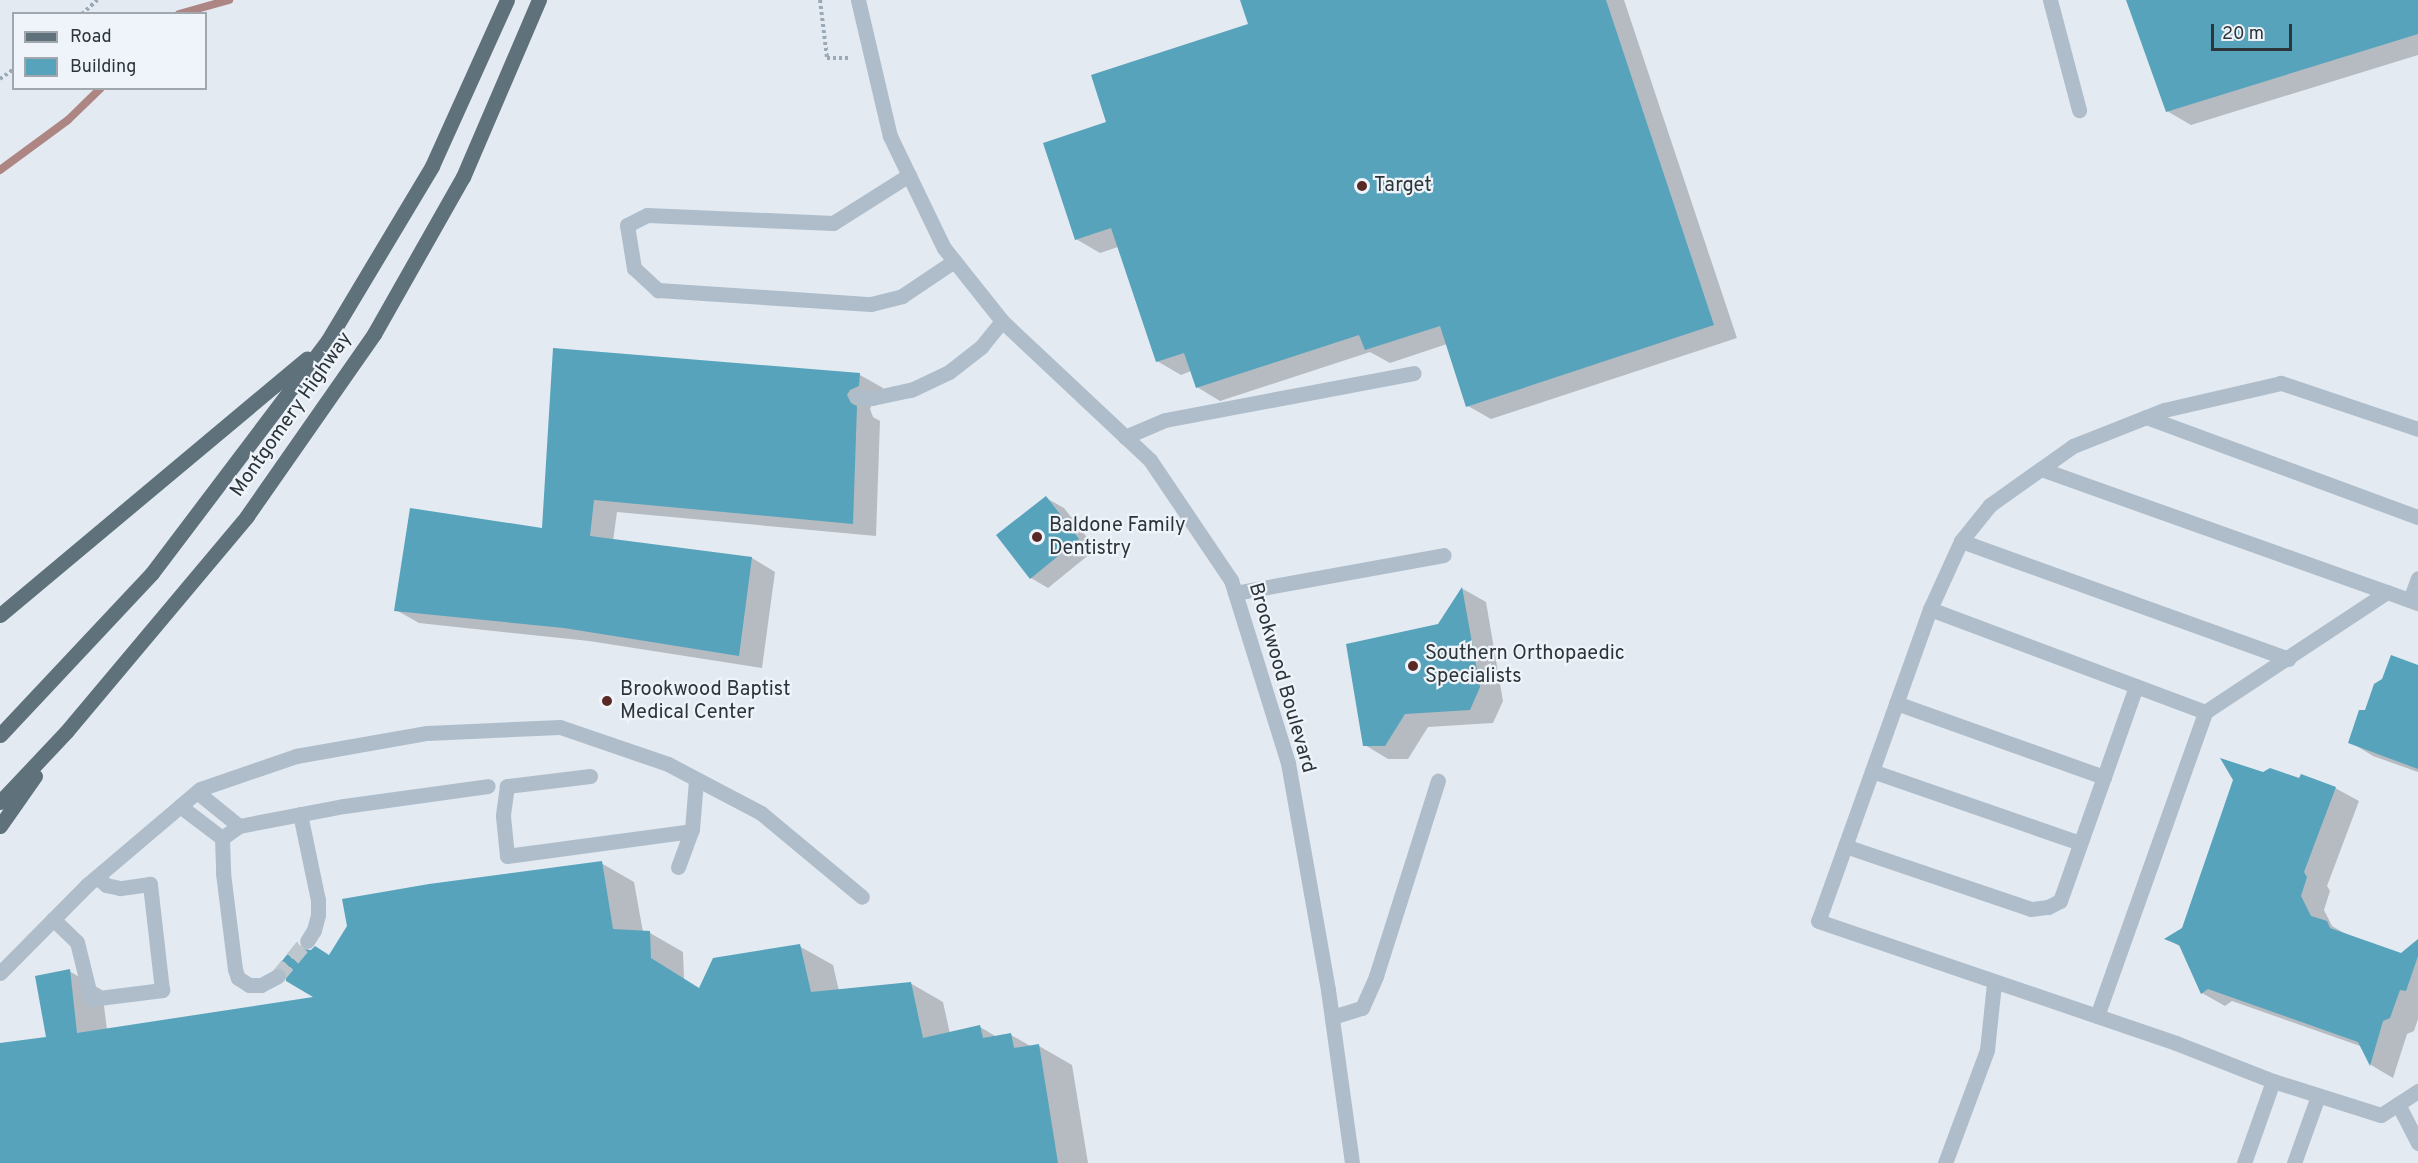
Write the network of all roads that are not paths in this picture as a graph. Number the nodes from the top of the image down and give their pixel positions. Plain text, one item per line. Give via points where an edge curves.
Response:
1 (507, 0) edge
2 (539, 0) edge
3 (858, 0) edge
4 (2050, 0) edge
5 (2079, 110) dead end
6 (909, 175) junction
7 (954, 261) junction
8 (1002, 321) junction
9 (328, 340) junction
10 (1414, 373) dead end
11 (857, 396) dead end
12 (2146, 417) junction
13 (2418, 429) edge
14 (1125, 436) junction
15 (2041, 469) junction
16 (2418, 517) edge
17 (1961, 541) junction
18 (1444, 555) dead end
19 (2418, 578) edge
20 (2387, 592) junction
21 (1235, 593) junction
22 (2414, 602) edge
23 (1930, 609) junction
24 (0, 615) edge
25 (2288, 659) junction
26 (2136, 686) junction
27 (1896, 703) junction
28 (2205, 712) junction
29 (66, 732) junction
30 (0, 735) edge
31 (1872, 771) junction
32 (590, 776) dead end
33 (2104, 777) junction
34 (696, 780) junction
35 (1438, 781) dead end
36 (488, 786) dead end
37 (197, 792) junction
38 (0, 802) edge
39 (180, 806) junction
40 (300, 814) junction
41 (0, 825) edge
42 (239, 826) junction
43 (691, 831) junction
44 (222, 838) junction
45 (2080, 843) junction
46 (1845, 846) junction
47 (678, 867) dead end
48 (97, 877) junction
49 (862, 897) dead end
50 (53, 919) junction
51 (307, 941) tunnel mouth
52 (0, 973) edge
53 (278, 976) tunnel mouth
54 (1994, 983) junction
55 (2097, 1016) junction
56 (1332, 1017) junction
57 (2273, 1081) junction
58 (2418, 1091) edge
59 (2318, 1096) junction
60 (2398, 1104) junction
61 (2418, 1143) edge
62 (1352, 1163) edge
63 (1945, 1163) edge
64 (2244, 1163) edge
65 (2294, 1163) edge

1 - 9 main road, Montgomery Highway via 432,166
2 - 29 main road, Montgomery Highway via 463,177 374,334 247,516
3 - 6 street, Brookwood Boulevard via 890,136
4 - 5 street
6 - 7 street, Brookwood Boulevard
6 - 7 street via 833,223 647,215 627,225 634,268 658,290 871,304 902,296
7 - 8 street, Brookwood Boulevard
8 - 11 street via 981,347 949,372 911,390 872,398
8 - 14 street, Brookwood Boulevard
9 - 24 main road
9 - 30 main road, Montgomery Highway via 152,573
10 - 14 street via 1165,420
12 - 13 street via 2282,383
12 - 15 street via 2073,446
12 - 16 street
14 - 21 street, Brookwood Boulevard via 1150,460 1231,580
15 - 17 street via 1990,505
15 - 20 street
17 - 23 street
17 - 25 street
18 - 21 street
19 - 22 street
20 - 22 street
20 - 25 street
21 - 56 street, Brookwood Boulevard via 1288,763
23 - 26 street
23 - 27 street
25 - 28 street
26 - 28 street
26 - 33 street
27 - 31 street
27 - 33 street
28 - 55 street
29 - 38 main road, Montgomery Highway
29 - 41 main road
31 - 45 street
31 - 46 street
32 - 43 street via 507,786 503,816 507,856
33 - 45 street
34 - 37 street via 668,764 560,727 427,733 296,756
34 - 43 street
34 - 49 street via 761,813
35 - 56 street via 1376,976 1362,1008
36 - 40 street
37 - 39 street
37 - 42 street
39 - 44 street
39 - 48 street
40 - 42 street
40 - 51 street via 318,900 314,930
42 - 44 street
43 - 47 street
44 - 53 street via 238,978 249,985 261,985
45 - 46 street via 2060,901 2031,909
46 - 54 street via 1818,921
48 - 50 street
48 - 50 street via 106,885 120,888 150,884 162,990 92,999 78,942
50 - 52 street
54 - 55 street
54 - 63 street via 1987,1050
55 - 57 street
56 - 62 street, Brookwood Boulevard
57 - 59 street
57 - 64 street
58 - 60 street
59 - 60 street via 2381,1115
59 - 65 street
60 - 61 street

